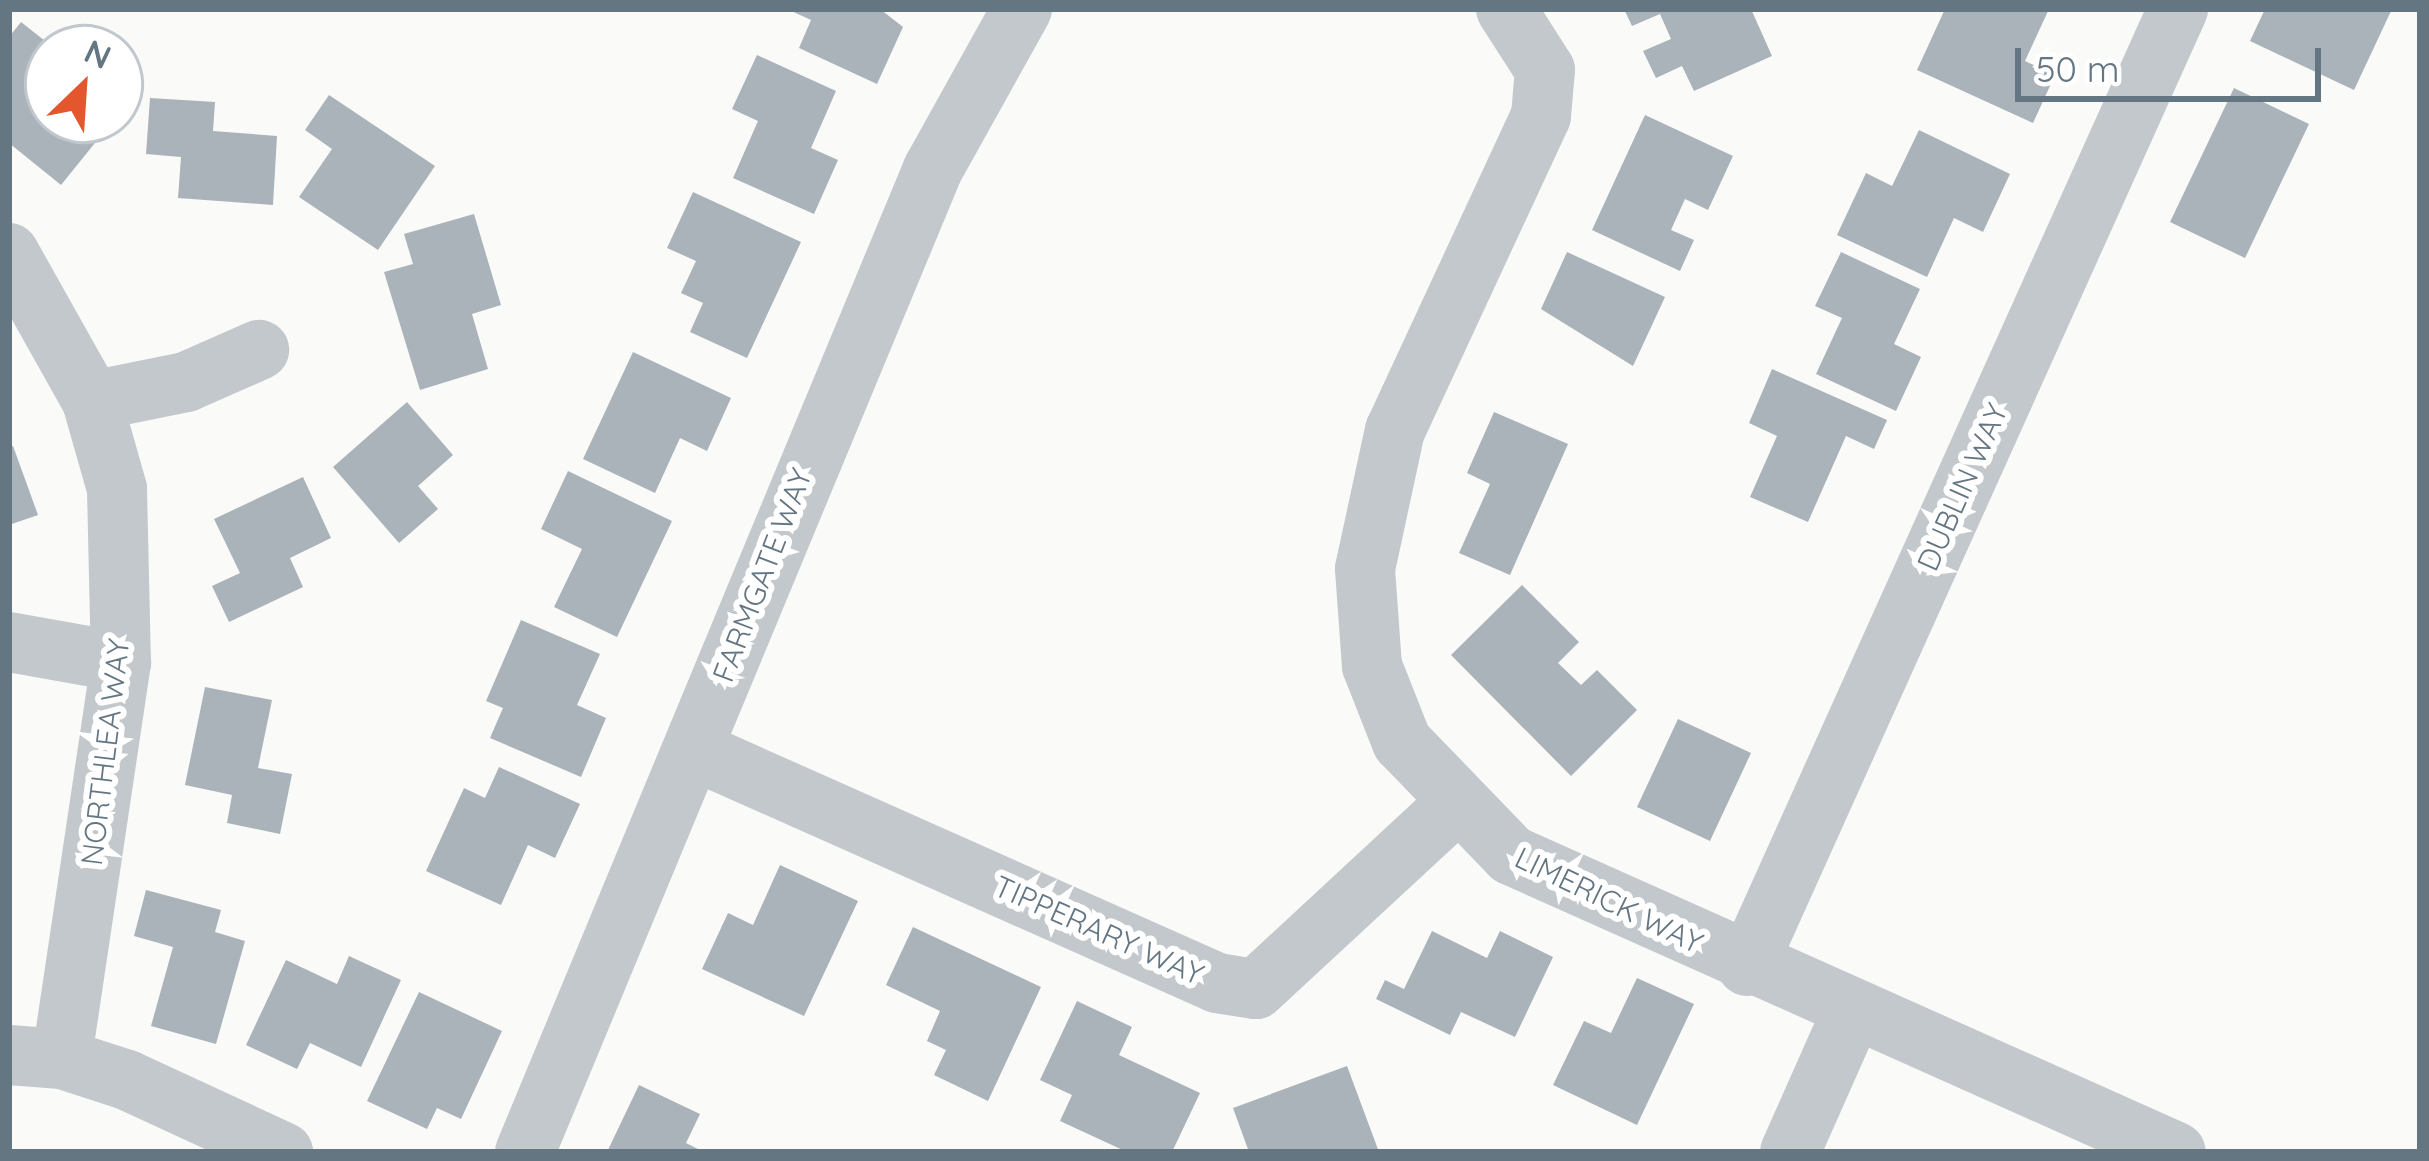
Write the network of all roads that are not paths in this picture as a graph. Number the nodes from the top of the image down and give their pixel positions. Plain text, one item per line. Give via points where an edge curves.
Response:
1 (1022, 9) edge
2 (1506, 9) edge
3 (2179, 9) edge
4 (9, 254) edge
5 (259, 350) dead end
6 (92, 401) junction
7 (9, 642) edge
8 (121, 662) junction
9 (698, 752) junction
10 (1455, 805) junction
11 (1747, 966) junction
12 (1852, 1012) junction
13 (36, 1057) edge
14 (283, 1152) edge
15 (524, 1152) edge
16 (1790, 1152) edge
17 (2176, 1152) edge

1 - 9 street, FARMGATE WAY via 923,190 754,583
2 - 10 street, LIMERICK WAY via 1545,70 1541,116 1395,430 1365,569 1372,666 1402,742
3 - 11 street, DUBLIN WAY
4 - 6 street, NORTHLEA WAY
5 - 6 street via 186,382
6 - 8 street, NORTHLEA WAY via 117,489
7 - 8 street
8 - 13 street, NORTHLEA WAY
9 - 10 street, TIPPERARY WAY via 1217,982 1256,989
9 - 15 street, FARMGATE WAY
10 - 11 street, LIMERICK WAY via 1511,855
11 - 12 street, LIMERICK WAY
12 - 16 street
12 - 17 street, LIMERICK WAY
13 - 14 street

